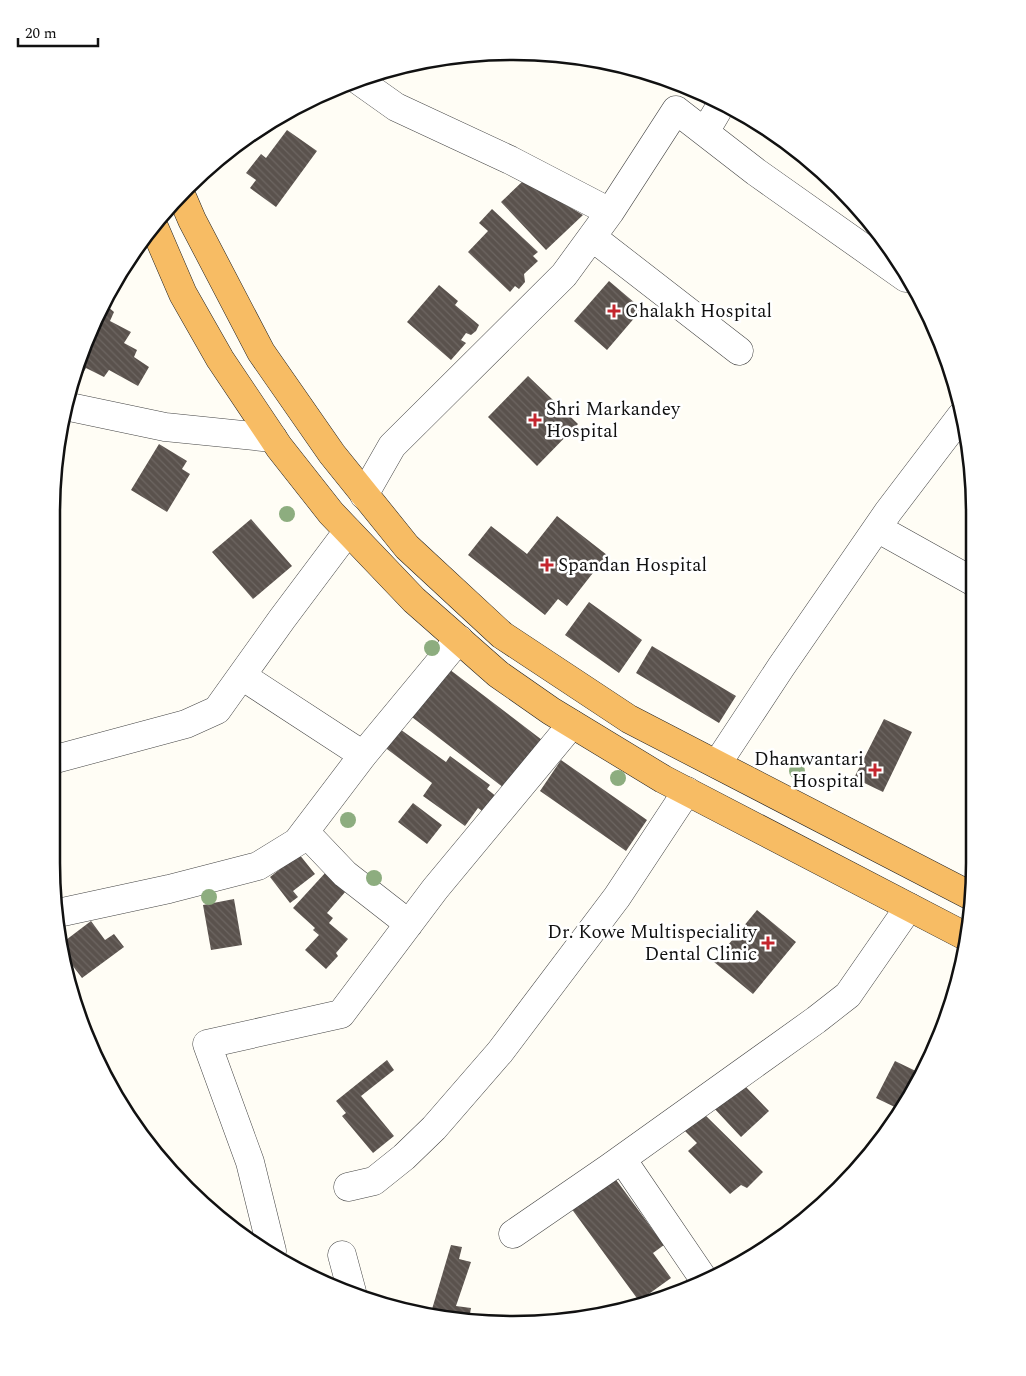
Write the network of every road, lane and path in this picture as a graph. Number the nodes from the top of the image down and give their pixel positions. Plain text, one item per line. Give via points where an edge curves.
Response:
1 (365, 85) edge
2 (718, 110) edge
3 (705, 132) junction
4 (184, 202) edge
5 (610, 212) junction
6 (156, 234) edge
7 (592, 237) junction
8 (896, 271) edge
9 (739, 351) dead end
10 (73, 408) edge
11 (956, 422) edge
12 (273, 438) junction
13 (364, 495) junction
14 (877, 528) junction
15 (348, 530) junction
16 (966, 578) edge
17 (459, 639) junction
18 (242, 676) junction
19 (572, 724) junction
20 (363, 755) junction
21 (60, 758) edge
22 (716, 764) junction
23 (687, 792) junction
24 (305, 832) junction
25 (965, 893) edge
26 (909, 907) junction
27 (63, 912) edge
28 (409, 924) junction
29 (960, 933) edge
30 (622, 1159) junction
31 (348, 1187) dead end
32 (513, 1234) dead end
33 (271, 1246) edge
34 (342, 1255) dead end
35 (701, 1275) edge
36 (350, 1286) edge

1 - 5 street via 396,108 510,160
2 - 3 street
3 - 5 street via 676,110
3 - 8 street
4 - 13 highway via 261,352
5 - 7 street
6 - 12 highway via 183,294 210,343
7 - 9 street
7 - 13 street via 564,275 392,446
10 - 12 street via 165,427
11 - 14 street
12 - 15 highway
13 - 22 highway via 407,547 502,635 629,719
14 - 16 street
14 - 22 street
15 - 17 highway via 414,600
15 - 18 street
17 - 19 highway via 498,674
17 - 20 street
18 - 20 street
18 - 21 street via 217,710 186,724
19 - 23 highway
19 - 28 street
20 - 24 street
22 - 25 highway
23 - 26 highway
23 - 31 street via 617,897 500,1052 434,1128 404,1157 374,1181
24 - 27 street via 297,842 258,866
24 - 28 street via 345,874
26 - 29 highway
26 - 30 street via 848,995
28 - 33 street via 341,1014 207,1044 250,1162
30 - 32 street
30 - 35 street
34 - 36 street

